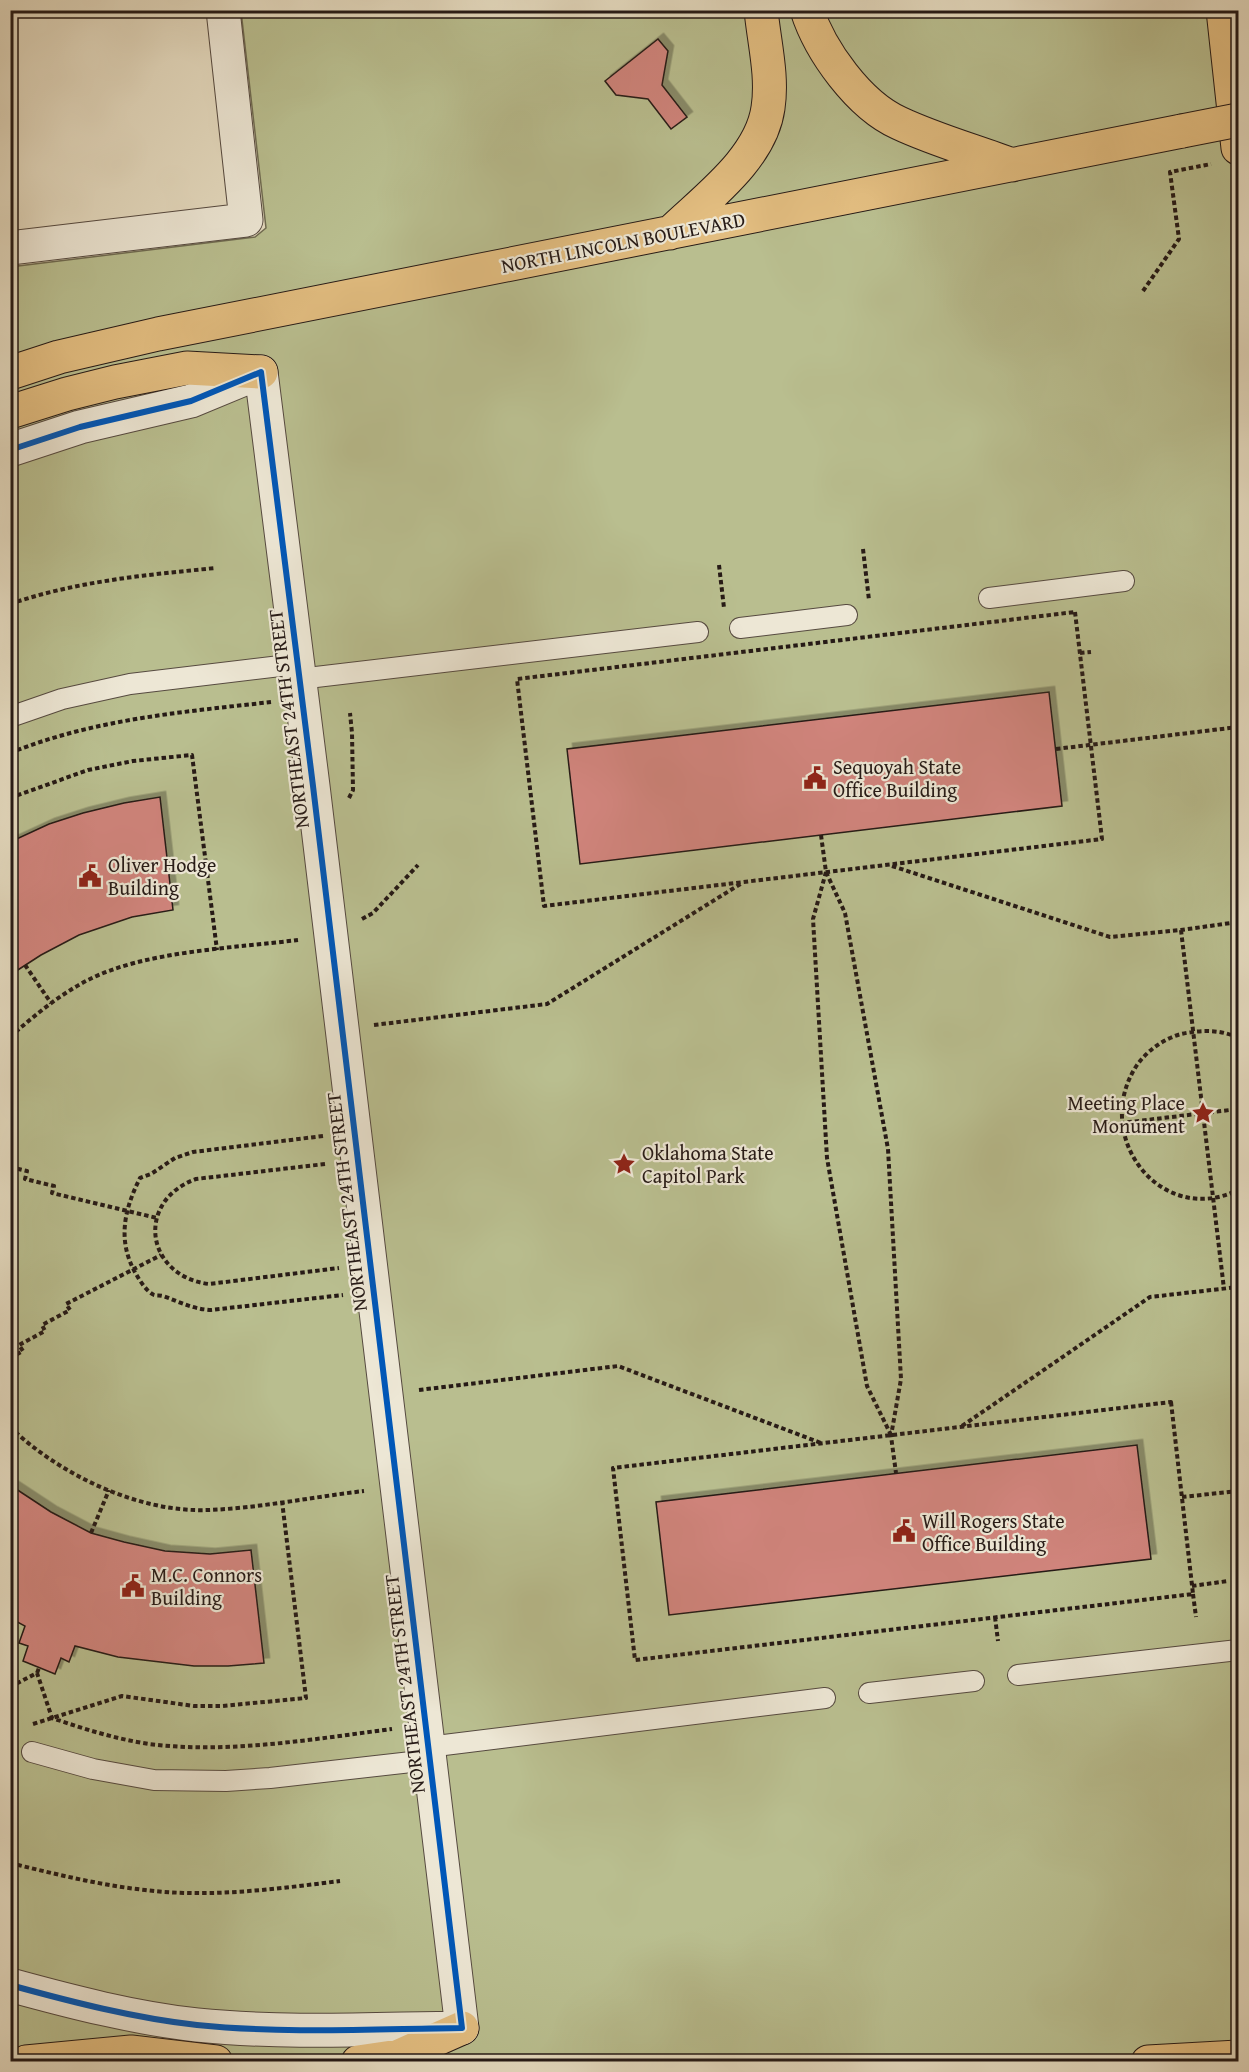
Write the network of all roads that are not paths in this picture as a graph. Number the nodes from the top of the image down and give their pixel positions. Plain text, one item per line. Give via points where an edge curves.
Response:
1 (223, 10) edge
2 (761, 10) edge
3 (807, 10) edge
4 (1223, 10) edge
5 (1239, 120) edge
6 (1239, 148) edge
7 (1012, 165) junction
8 (670, 233) junction
9 (10, 248) edge
10 (261, 372) junction
11 (10, 373) edge
12 (10, 412) edge
13 (10, 450) edge
14 (1124, 582) dead end
15 (989, 598) dead end
16 (847, 615) dead end
17 (740, 628) dead end
18 (698, 633) dead end
19 (299, 680) junction
20 (10, 717) edge
21 (1239, 1650) edge
22 (1018, 1676) dead end
23 (974, 1680) dead end
24 (869, 1693) dead end
25 (825, 1698) dead end
26 (428, 1744) junction
27 (32, 1752) dead end
28 (10, 1985) edge
29 (462, 2028) junction
30 (1239, 2057) edge
31 (10, 2058) edge
32 (20, 2061) edge
33 (26, 2061) edge
34 (216, 2061) edge
35 (358, 2061) edge
36 (1148, 2061) edge

1 - 9 street via 246,220
2 - 8 main road via 769,90 764,126 740,167
3 - 7 main road via 822,47 840,72 876,107 897,122
4 - 6 main road
5 - 7 main road, NORTH LINCOLN BOULEVARD, bridge
7 - 8 main road, NORTH LINCOLN BOULEVARD
8 - 11 main road, NORTH LINCOLN BOULEVARD via 158,334
10 - 12 main road via 187,368 96,386
10 - 13 street via 191,401 80,427
10 - 19 street, NORTHEAST 24TH STREET
14 - 15 lane
16 - 17 lane
18 - 19 lane
19 - 20 lane via 130,684 62,699
19 - 26 street, NORTHEAST 24TH STREET
21 - 22 lane
23 - 24 lane
25 - 26 lane
26 - 27 lane via 282,1777 226,1781 154,1780
26 - 29 street, NORTHEAST 24TH STREET
28 - 29 street via 74,2003 196,2025 256,2029
29 - 35 main road via 399,2056
30 - 36 main road
31 - 32 main road
33 - 34 main road via 131,2052

